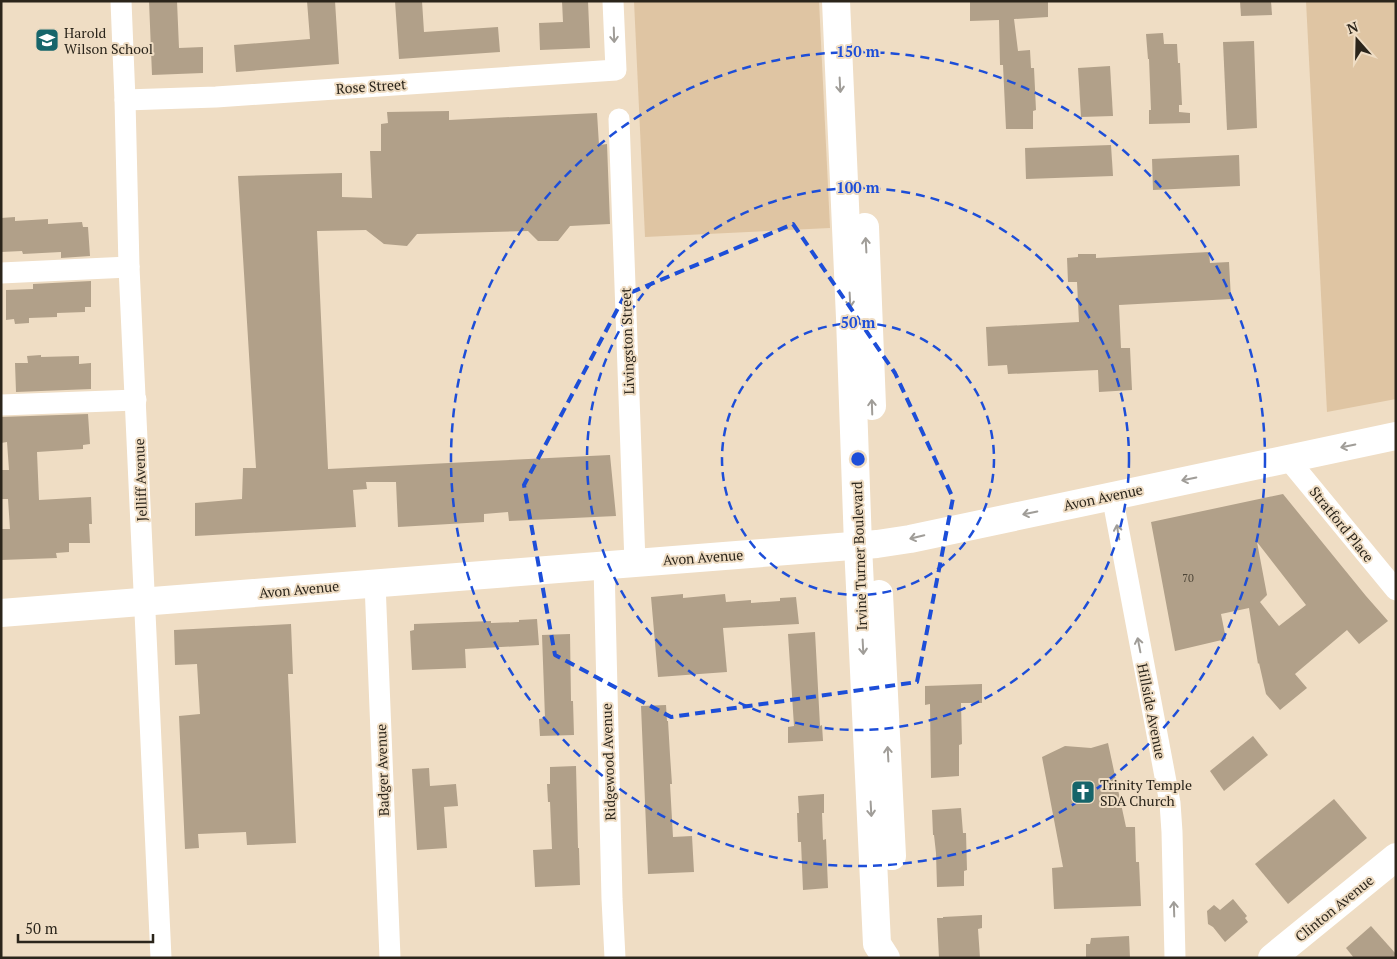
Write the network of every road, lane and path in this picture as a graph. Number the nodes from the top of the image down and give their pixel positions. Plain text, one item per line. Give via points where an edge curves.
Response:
1 (121, 1) edge
2 (613, 1) edge
3 (836, 1) edge
4 (854, 1) edge
5 (125, 100) junction
6 (619, 119) dead end
7 (130, 267) junction
8 (1, 273) edge
9 (136, 400) junction
10 (1, 405) edge
11 (1396, 436) edge
12 (1288, 459) junction
13 (1112, 495) junction
14 (867, 544) junction
15 (635, 563) junction
16 (604, 565) junction
17 (375, 583) junction
18 (1396, 590) edge
19 (145, 601) junction
20 (1, 613) edge
21 (1396, 857) edge
22 (161, 958) edge
23 (390, 958) edge
24 (615, 958) edge
25 (887, 958) edge
26 (1176, 958) edge
27 (1272, 958) edge

1 - 5 street, Jelliff Avenue
2 -> 5 street, Rose Street via 616,70
3 -> 14 main road, Irvine Turner Boulevard via 850,318
14 -> 4 main road, Irvine Turner Boulevard via 870,316
5 - 7 street, Jelliff Avenue
6 - 15 street, Livingston Street
7 - 8 street
7 - 9 street, Jelliff Avenue
9 - 10 street
9 - 19 street, Jelliff Avenue
11 -> 12 main road, Avon Avenue
12 -> 13 main road, Avon Avenue
12 - 18 street, Stratford Place
13 -> 14 main road, Avon Avenue via 910,539
26 -> 13 street, Hillside Avenue via 1170,803
14 - 15 main road, Avon Avenue
14 - 25 main road, Irvine Turner Boulevard via 877,944
15 - 16 main road, Avon Avenue
16 - 17 main road, Avon Avenue
16 - 24 street, Ridgewood Avenue
17 - 19 main road, Avon Avenue
17 - 23 street, Badger Avenue
19 - 20 main road, Avon Avenue
19 - 22 street, Jelliff Avenue
21 - 27 main road, Clinton Avenue

